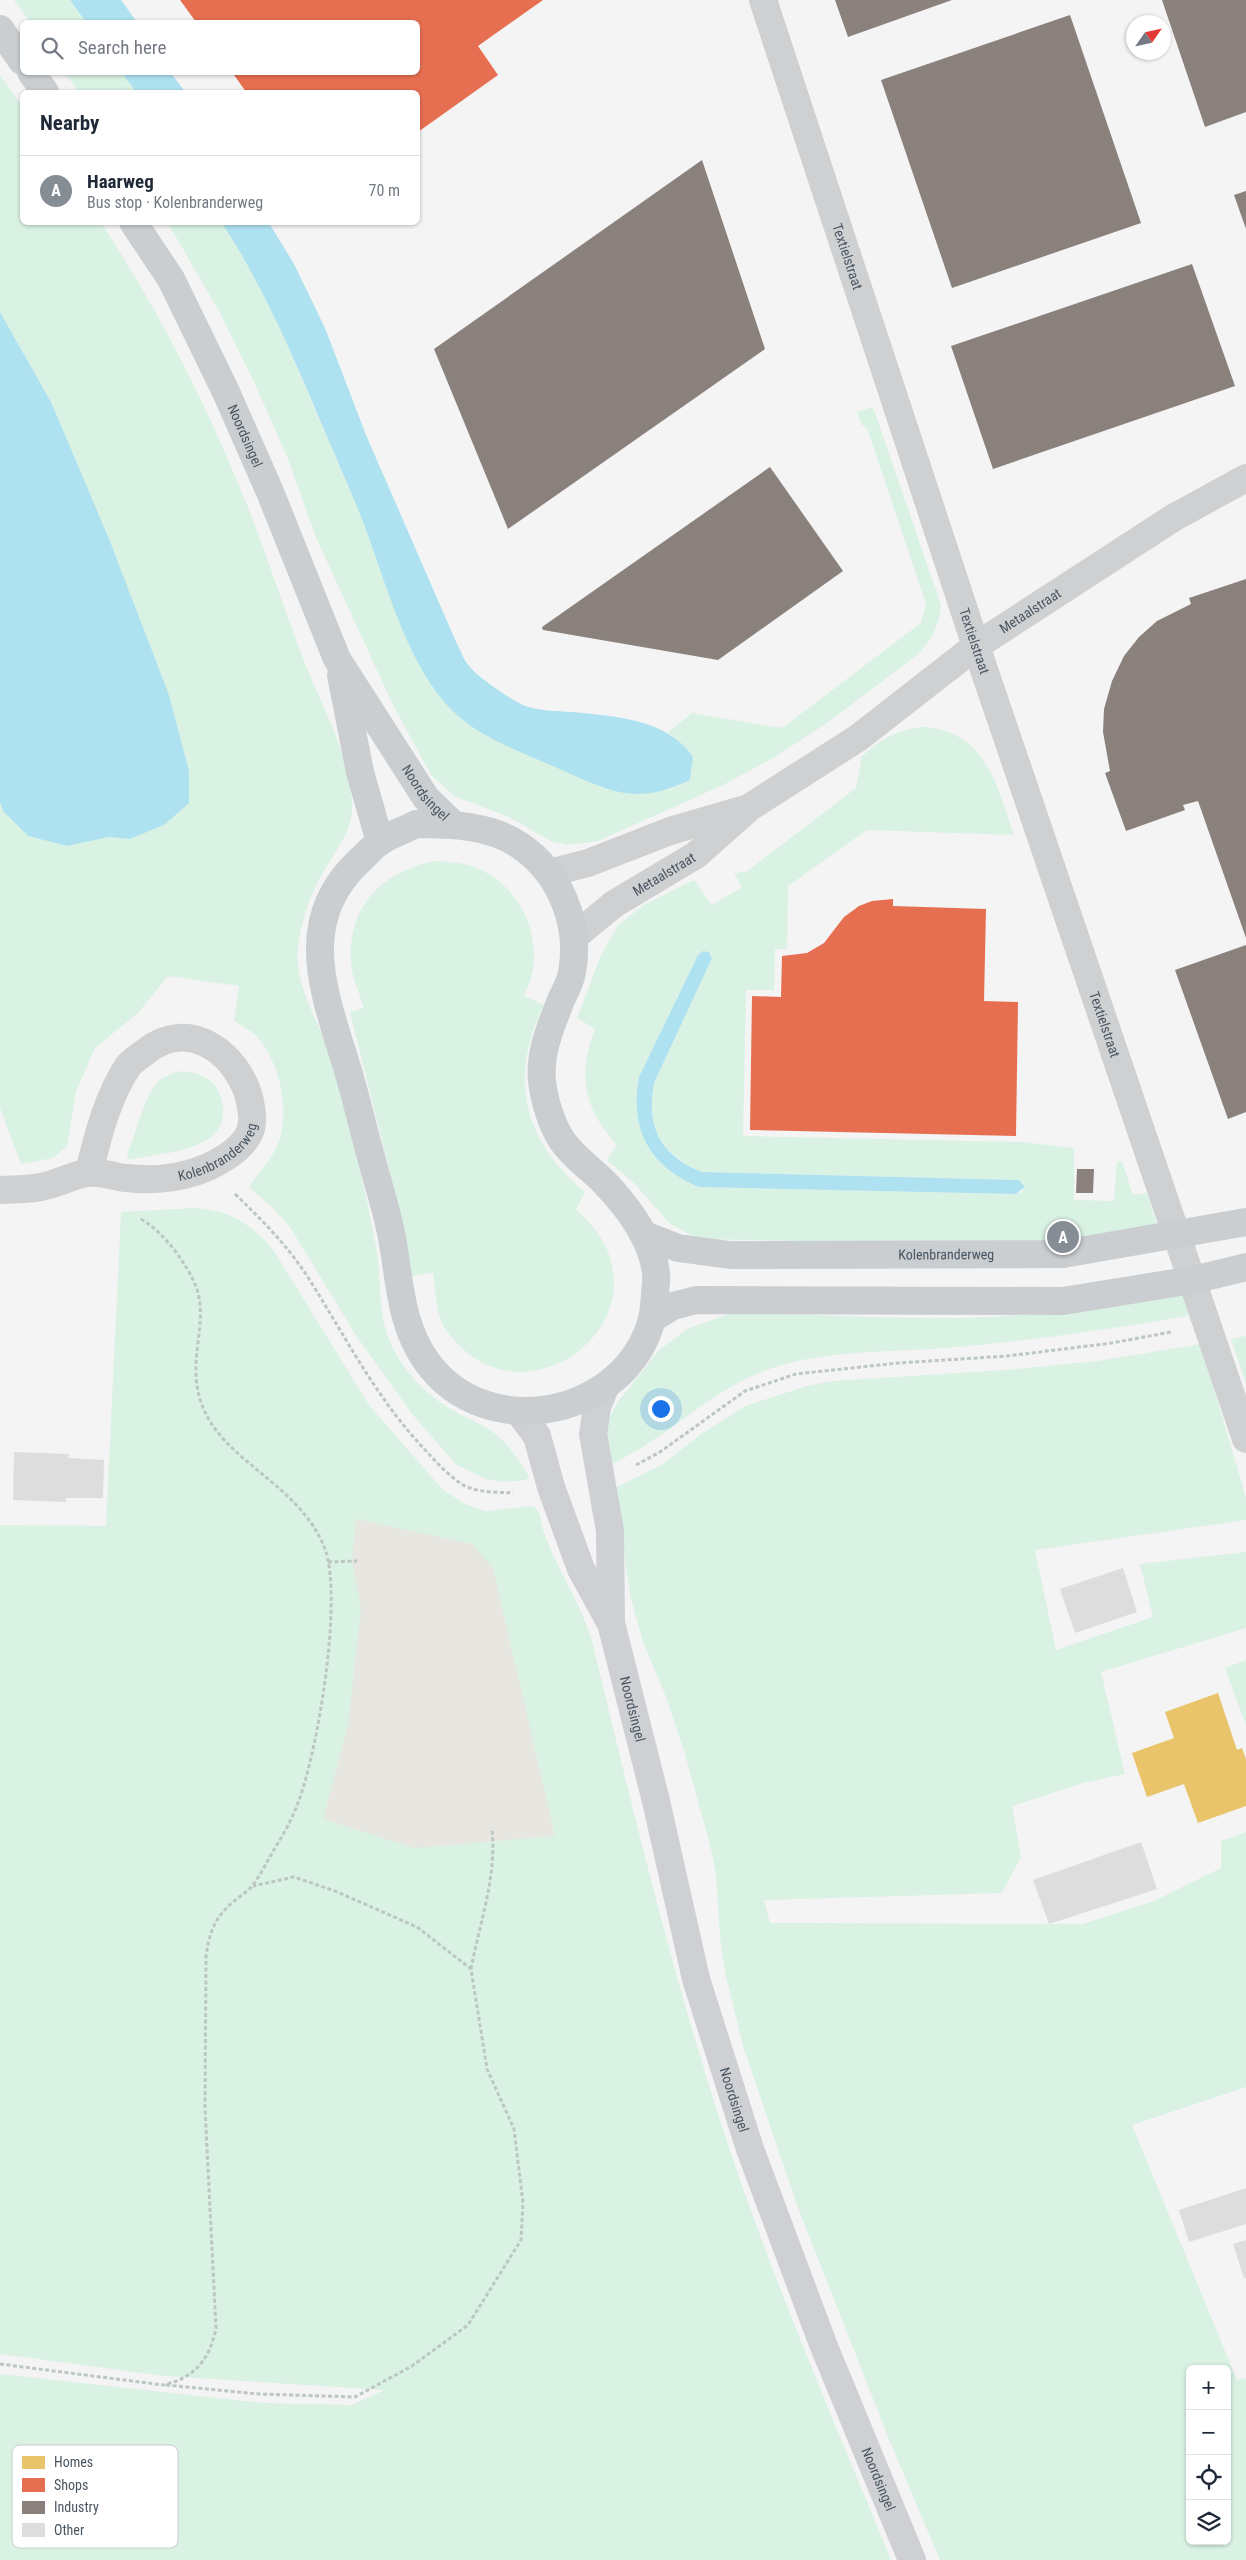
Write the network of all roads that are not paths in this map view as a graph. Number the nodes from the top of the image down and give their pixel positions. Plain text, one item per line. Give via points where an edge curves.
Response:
1 (763, 0) edge
2 (0, 29) edge
3 (20, 58) edge
4 (32, 75) edge
5 (44, 90) edge
6 (135, 225) edge
7 (1246, 478) edge
8 (976, 646) junction
9 (337, 659) junction
10 (750, 807) junction
11 (453, 824) junction
12 (380, 842) junction
13 (549, 873) junction
14 (574, 937) junction
15 (89, 1172) junction
16 (0, 1190) edge
17 (1246, 1222) edge
18 (1176, 1234) junction
19 (647, 1236) junction
20 (1246, 1267) edge
21 (1193, 1280) junction
22 (652, 1318) junction
23 (605, 1387) junction
24 (519, 1412) junction
25 (1246, 1439) edge
26 (612, 1623) junction
27 (912, 2560) edge

1 - 8 street, Textielstraat
2 - 3 main road
4 - 5 main road
6 - 9 main road, Noordsingel via 171,279 226,392
7 - 8 street, Metaalstraat via 1173,518
8 - 10 street, Metaalstraat via 858,738
8 - 18 street, Textielstraat
9 - 11 main road, Noordsingel via 426,798
9 - 12 main road, Noordsingel via 360,772
10 - 13 street, Metaalstraat via 670,831 588,863
10 - 14 street, Metaalstraat via 696,854 614,904
11 - 12 main road via 416,824
11 - 13 main road via 480,828 519,844
12 - 24 main road via 347,873 327,906 318,944 326,999 348,1069 391,1236 400,1304 417,1345 440,1378 464,1395 488,1406
13 - 14 main road via 565,899
14 - 19 main road via 572,974 540,1060 542,1085 559,1137 607,1185
15 - 15 street, Kolenbranderweg via 126,1178 169,1178 207,1168 232,1153 248,1135 253,1117 246,1086 229,1059 214,1046 187,1039 168,1040 129,1065 99,1129
15 - 16 street, Kolenbranderweg via 45,1187
17 - 18 main road, Kolenbranderweg
18 - 19 main road, Kolenbranderweg via 1063,1254 937,1256 730,1255 678,1248
18 - 21 street, Textielstraat
19 - 22 main road via 656,1274
20 - 21 main road
21 - 22 main road via 1064,1302 696,1300 673,1306
21 - 25 street, Textielstraat
22 - 23 main road via 638,1350 624,1370
23 - 24 main road via 546,1411
23 - 26 main road, Noordsingel via 597,1407 593,1434 610,1531
24 - 26 main road, Noordsingel via 537,1436 551,1487 581,1569
26 - 27 main road, Noordsingel via 696,1979 750,2149 823,2344

